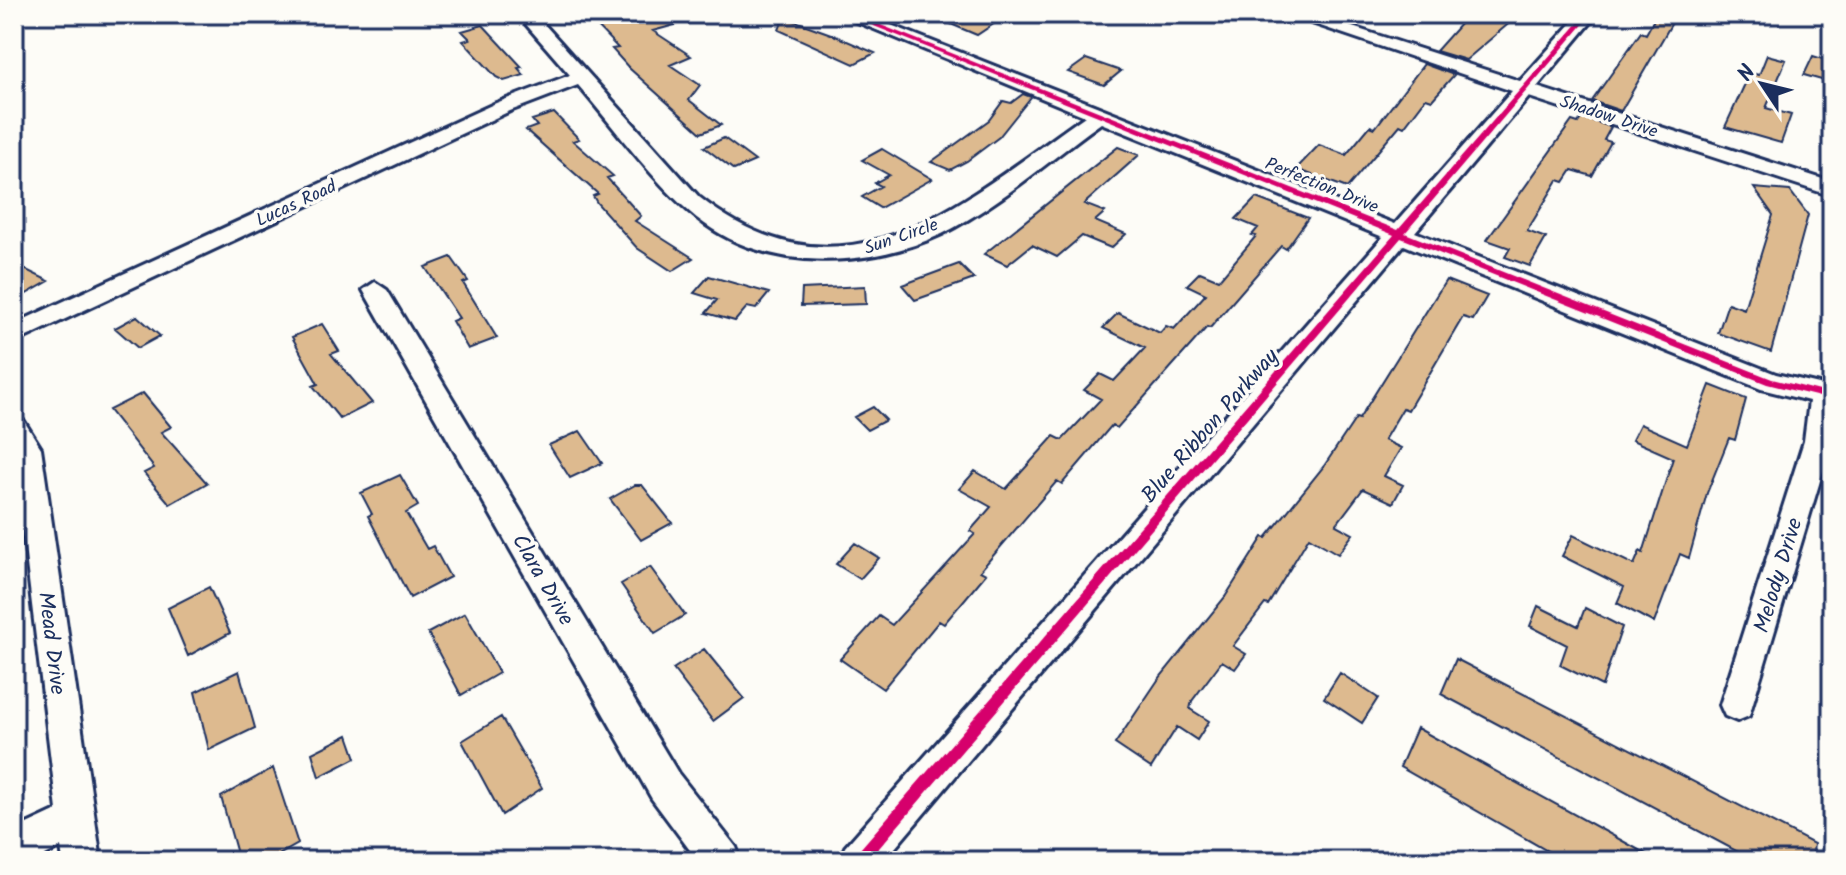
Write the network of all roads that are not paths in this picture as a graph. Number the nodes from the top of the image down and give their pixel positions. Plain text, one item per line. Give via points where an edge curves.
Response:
1 (526, 14) edge
2 (847, 14) edge
3 (1294, 14) edge
4 (1589, 14) edge
5 (580, 78) junction
6 (1525, 88) junction
7 (1102, 113) junction
8 (1832, 189) edge
9 (1400, 234) junction
10 (375, 290) dead end
11 (14, 334) edge
12 (1828, 397) edge
13 (14, 428) edge
14 (1737, 705) dead end
15 (76, 820) junction
16 (14, 850) edge
17 (82, 861) edge
18 (722, 861) edge
19 (859, 861) edge

1 - 5 street, Sun Circle
2 - 7 street, Perfection Drive
3 - 6 street, Shadow Drive
4 - 6 street, Blue Ribbon Parkway
5 - 7 street, Sun Circle via 715,224 761,245 814,254 869,251 934,229
5 - 11 street, Lucas Road via 503,107
6 - 8 street, Shadow Drive
6 - 9 street, Blue Ribbon Parkway
7 - 9 street, Perfection Drive
9 - 12 street, Perfection Drive via 1770,382
9 - 19 street, Blue Ribbon Parkway
10 - 18 street, Clara Drive via 665,786
12 - 14 street, Melody Drive
13 - 15 street, Mead Drive via 27,448
15 - 16 street
15 - 17 street, Mead Drive

